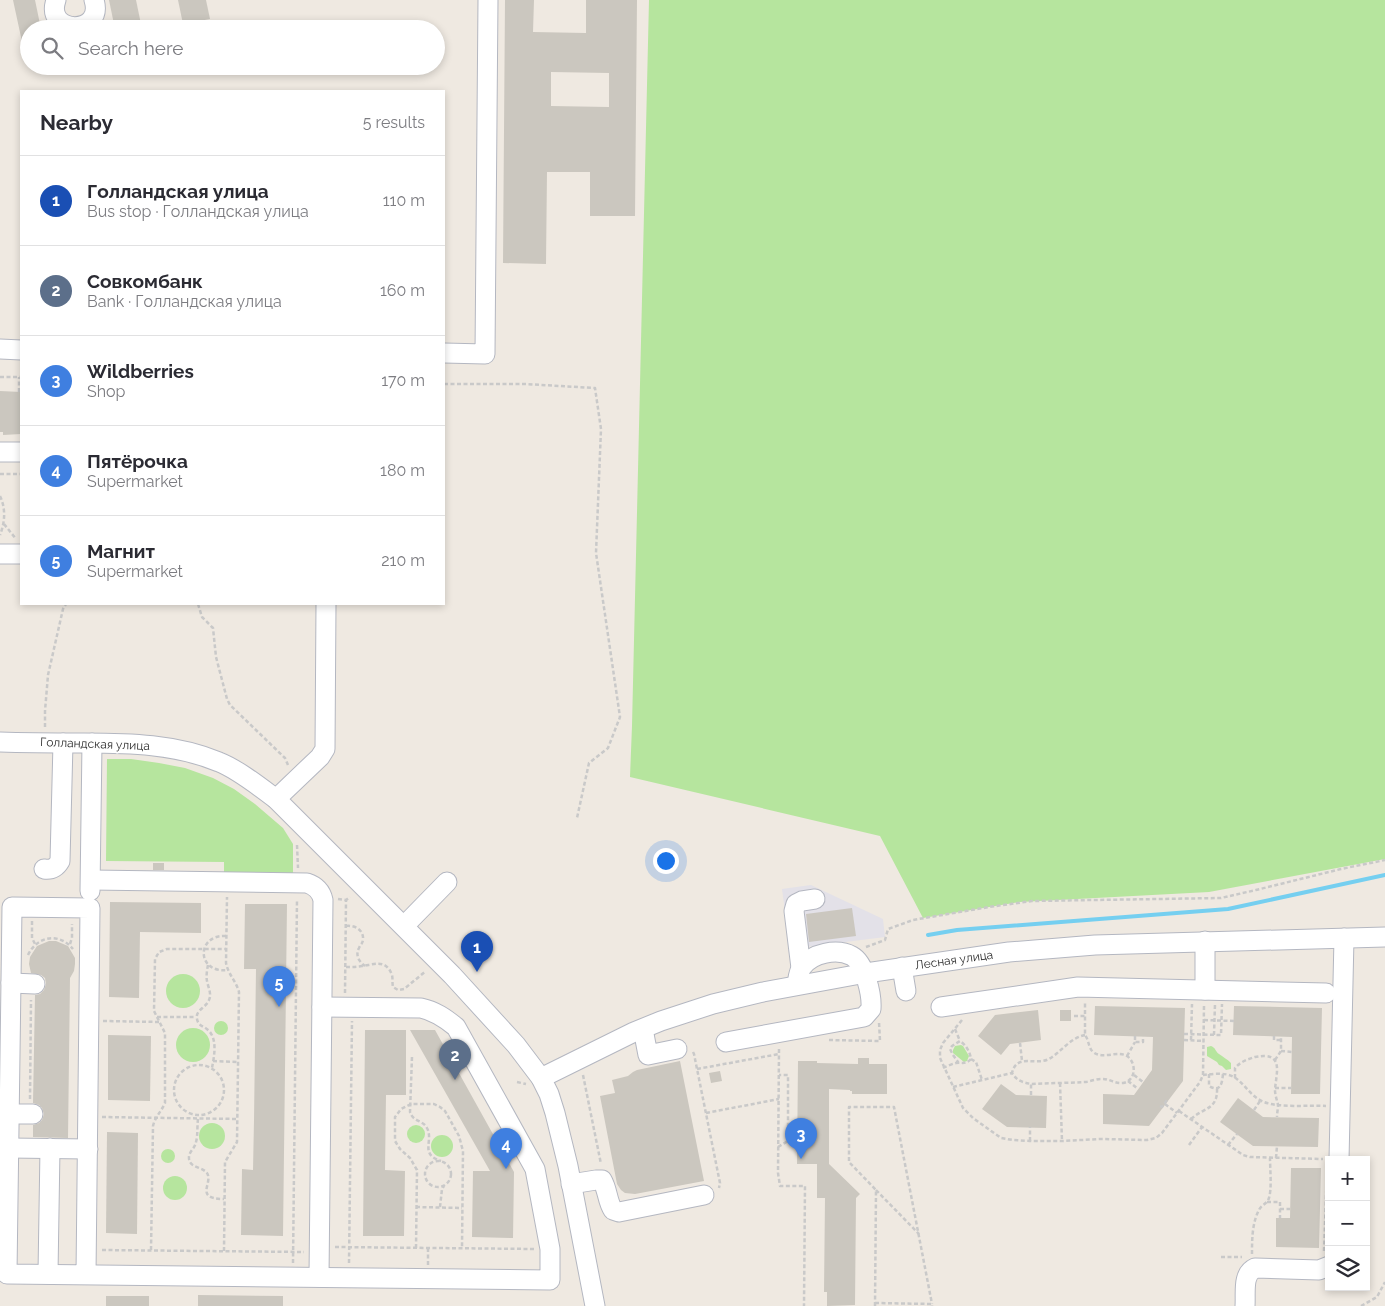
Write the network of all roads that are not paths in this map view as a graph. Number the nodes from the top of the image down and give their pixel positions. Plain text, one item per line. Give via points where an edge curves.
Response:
1 (56, 0) edge
2 (94, 0) edge
3 (488, 0) edge
4 (59, 20) edge
5 (90, 20) edge
6 (0, 349) edge
7 (20, 350) edge
8 (445, 353) edge
9 (0, 452) edge
10 (20, 452) edge
11 (20, 548) edge
12 (0, 554) edge
13 (326, 605) edge
14 (0, 742) edge
15 (63, 743) junction
16 (92, 743) junction
17 (276, 799) junction
18 (44, 869) dead end
19 (91, 880) junction
20 (447, 882) dead end
21 (815, 899) dead end
22 (90, 908) junction
23 (404, 926) junction
24 (1385, 937) edge
25 (1344, 938) junction
26 (1206, 941) junction
27 (902, 967) junction
28 (866, 973) junction
29 (799, 977) junction
30 (906, 991) dead end
31 (1326, 993) dead end
32 (1204, 998) junction
33 (322, 1007) junction
34 (940, 1007) dead end
35 (642, 1029) junction
36 (726, 1042) dead end
37 (677, 1049) road end
38 (541, 1078) junction
39 (9, 1114) junction
40 (32, 1114) road end
41 (9, 1148) junction
42 (50, 1148) junction
43 (88, 1149) junction
44 (1331, 1156) edge
45 (572, 1184) junction
46 (704, 1195) road end
47 (1325, 1261) edge
48 (48, 1274) junction
49 (86, 1275) junction
50 (319, 1277) junction
51 (594, 1306) edge
52 (1245, 1306) edge

1 - 4 street via 55,10
2 - 5 street via 95,12
3 - 8 street via 485,354
6 - 7 street
9 - 10 street
11 - 12 street
13 - 17 street via 325,749
14 - 15 street, Голландская улица
15 - 16 street, Голландская улица
15 - 18 street via 60,861 51,870
16 - 17 street, Голландская улица via 160,746 195,754 220,762
16 - 19 street
17 - 23 street, Голландская улица
19 - 22 street
19 - 33 street via 298,882 315,886 323,900
20 - 23 street
21 - 29 street via 802,900 794,911
22 - 39 street via 12,907 24,984
22 - 43 street
23 - 38 street, Голландская улица via 516,1045
24 - 25 street, Лесная улица
25 - 26 street, Лесная улица
25 - 44 street
26 - 27 street, Лесная улица via 1095,944
26 - 32 street
27 - 28 street, Лесная улица
27 - 30 street
28 - 29 street, Лесная улица
28 - 29 street via 853,956 831,953 810,958
28 - 36 street via 872,1005 864,1017
29 - 35 street, Лесная улица
31 - 32 street
32 - 34 street via 1078,988
33 - 50 street
33 - 50 street via 421,1008 444,1017 456,1027 535,1169 550,1250 550,1280
35 - 37 street via 648,1055
35 - 38 street, Лесная улица
38 - 45 street, Голландская улица via 555,1113
39 - 40 street
39 - 41 street
41 - 42 street
41 - 48 street via 7,1274
42 - 43 street
42 - 48 street
43 - 49 street
45 - 46 street via 602,1180 609,1205 619,1212
45 - 51 street, Голландская улица
47 - 52 street via 1319,1270 1255,1268 1249,1271
48 - 49 street
49 - 50 street

